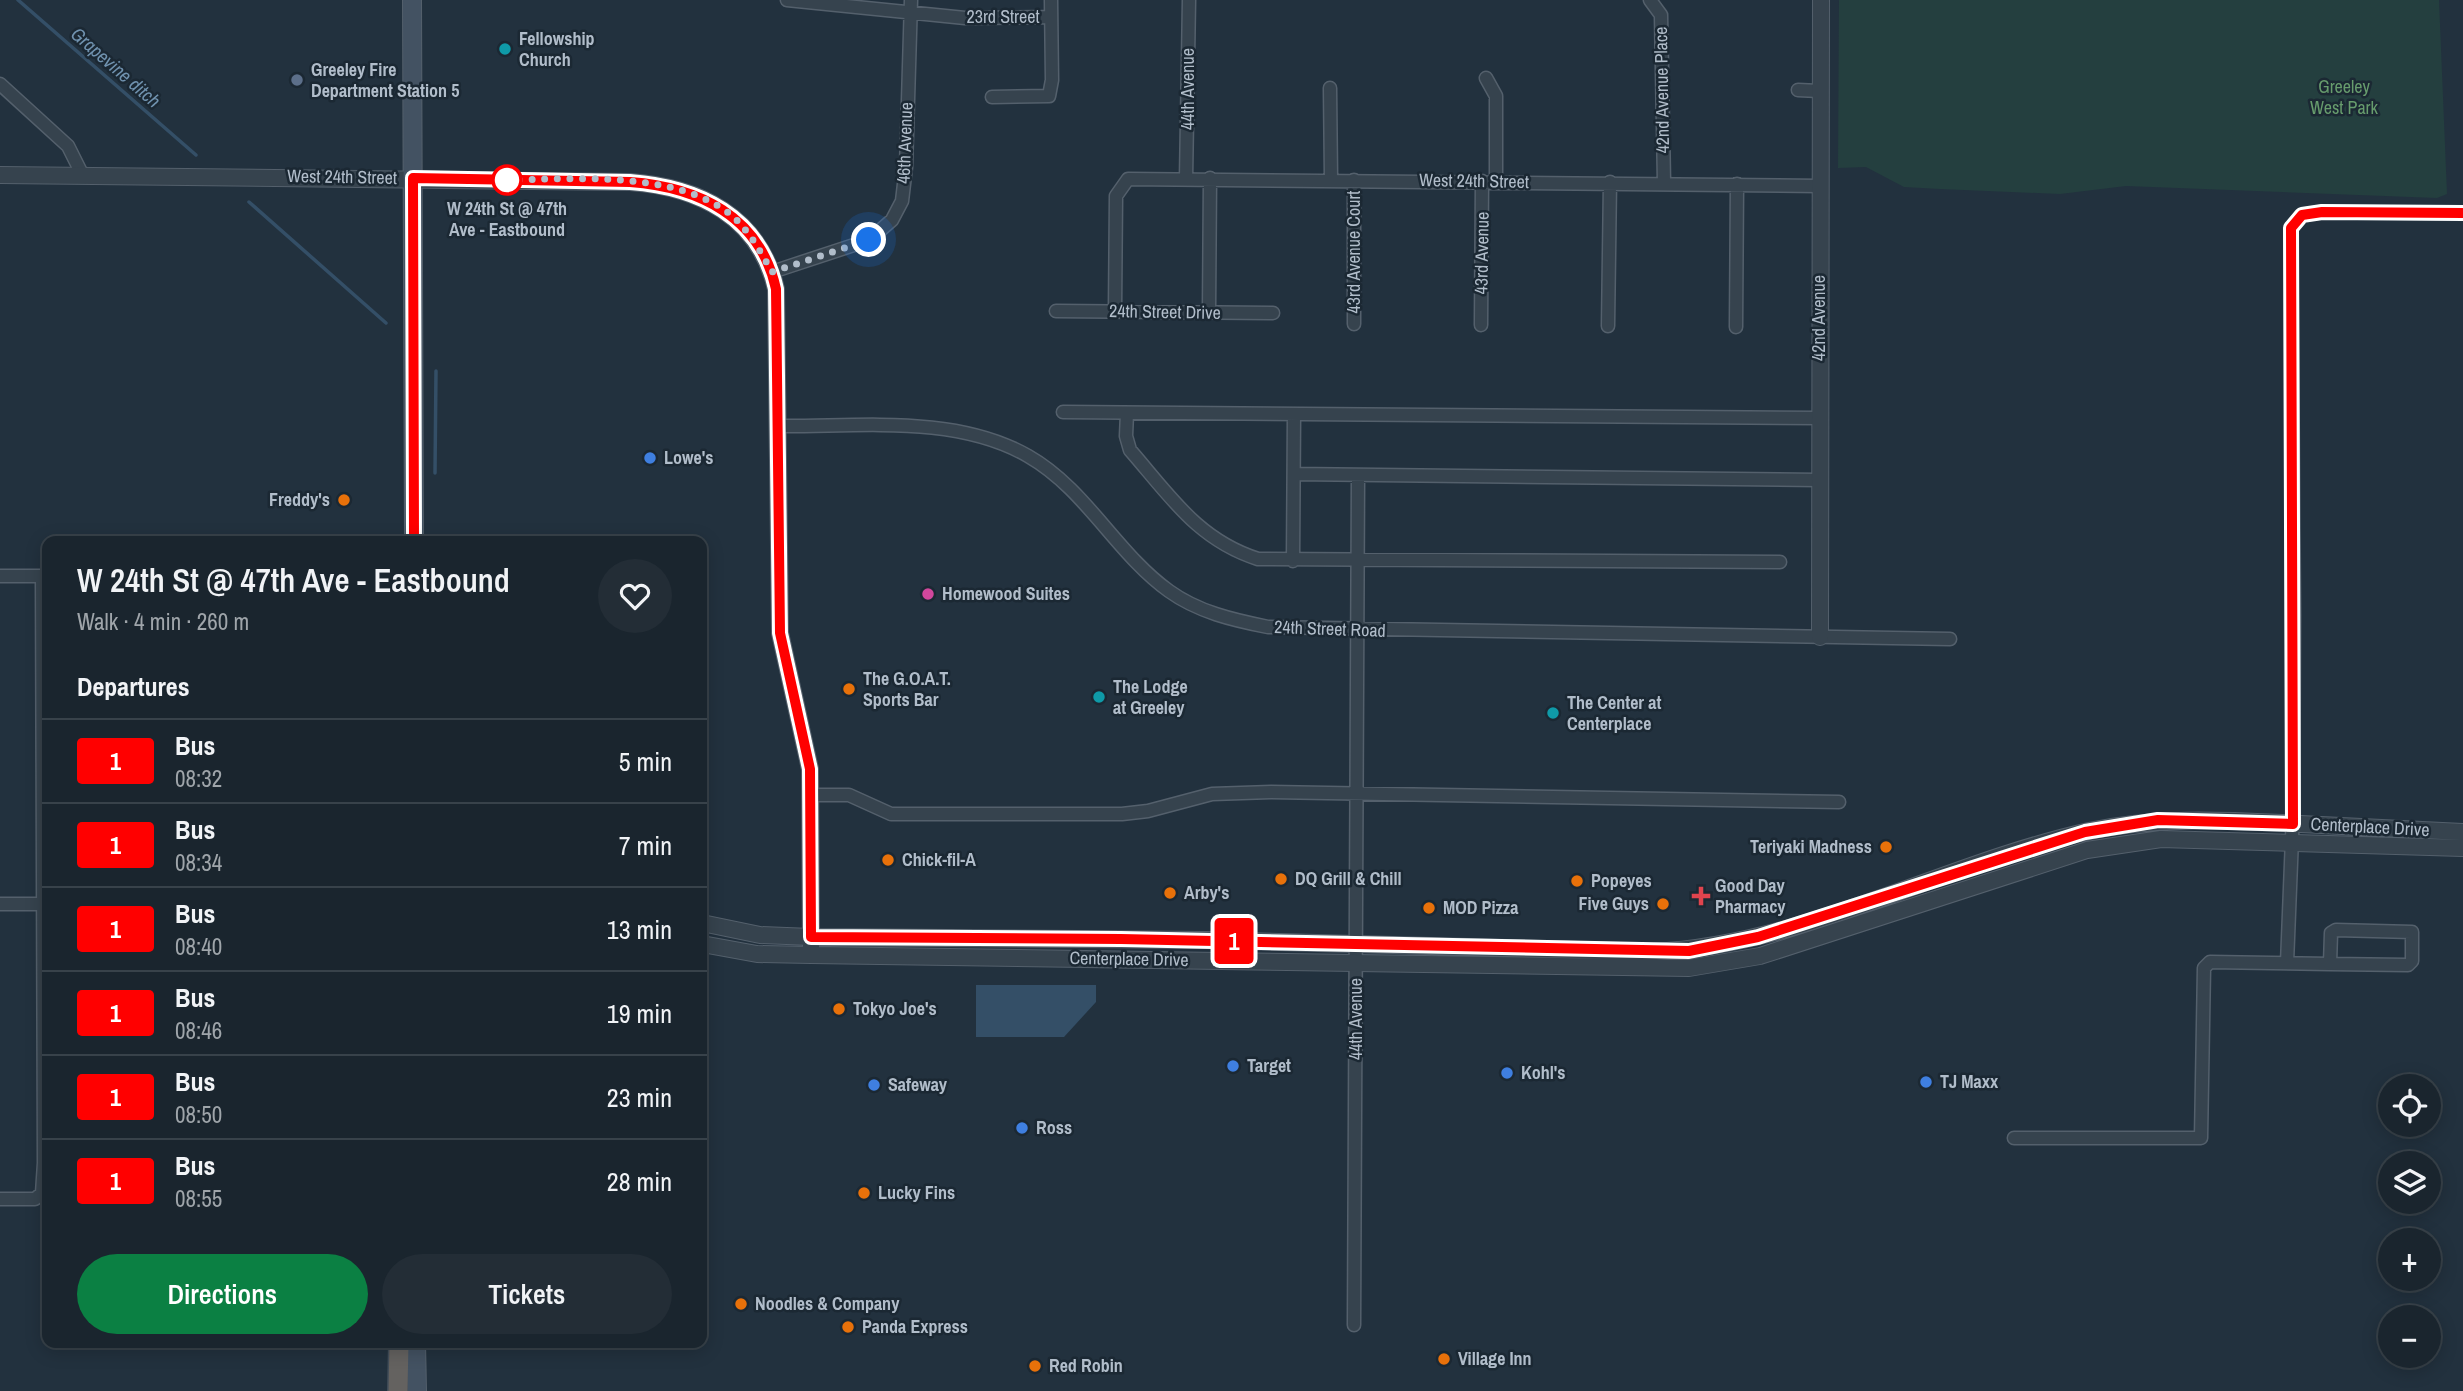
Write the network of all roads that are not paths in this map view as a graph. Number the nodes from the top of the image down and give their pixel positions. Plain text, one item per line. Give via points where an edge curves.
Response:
1 (412, 0) edge
2 (787, 0) edge
3 (1051, 0) edge
4 (1189, 0) edge
5 (1650, 0) edge
6 (1821, 0) edge
7 (910, 6) edge
8 (1051, 17) junction
9 (1486, 78) dead end
10 (0, 84) edge
11 (1330, 88) dead end
12 (1798, 90) dead end
13 (1819, 91) junction
14 (992, 97) dead end
15 (0, 175) edge
16 (83, 176) junction
17 (413, 178) junction
18 (1210, 178) junction
19 (1186, 179) junction
20 (1331, 179) junction
21 (1354, 180) junction
22 (1482, 180) junction
23 (1496, 181) junction
24 (1610, 182) junction
25 (1664, 183) junction
26 (1737, 184) junction
27 (1820, 186) junction
28 (2463, 213) edge
29 (772, 272) junction
30 (1056, 311) dead end
31 (1115, 311) junction
32 (1209, 312) junction
33 (1273, 313) dead end
34 (1354, 324) dead end
35 (1481, 325) dead end
36 (1608, 326) dead end
37 (1736, 327) dead end
38 (1063, 412) dead end
39 (1127, 412) junction
40 (1294, 414) junction
41 (1819, 418) junction
42 (778, 426) junction
43 (1294, 474) junction
44 (1358, 475) junction
45 (1819, 480) junction
46 (414, 536) edge
47 (1293, 561) junction
48 (1357, 561) junction
49 (1780, 562) dead end
50 (0, 576) edge
51 (42, 576) edge
52 (1357, 630) junction
53 (1820, 637) junction
54 (1950, 639) dead end
55 (1357, 793) junction
56 (812, 795) junction
57 (1839, 802) dead end
58 (2293, 824) junction
59 (2463, 832) edge
60 (2292, 842) junction
61 (2463, 848) edge
62 (0, 904) edge
63 (42, 904) edge
64 (707, 924) edge
65 (811, 937) junction
66 (707, 945) edge
67 (1356, 945) junction
68 (811, 956) junction
69 (1356, 962) junction
70 (2287, 963) junction
71 (2330, 964) junction
72 (2014, 1138) dead end
73 (42, 1193) edge
74 (0, 1199) edge
75 (1354, 1325) dead end
76 (399, 1348) edge
77 (416, 1348) edge
78 (398, 1391) edge
79 (417, 1391) edge

1 - 17 main road
2 - 7 street, 23rd Street
3 - 8 street
4 - 19 street, 44th Avenue
5 - 25 street, 42nd Avenue Place via 1661,15
6 - 13 street, 42nd Avenue
7 - 8 street, 23rd Street via 965,18
7 - 29 street, 46th Avenue via 902,201 883,230 869,240
8 - 14 street via 1049,96
9 - 23 street via 1496,96
10 - 16 street via 68,146
11 - 20 street, 43rd Avenue Court
12 - 13 street
13 - 27 street, 42nd Avenue
15 - 16 street, West 24th Street
16 - 17 street, West 24th Street
17 - 29 street, West 24th Street via 630,182 692,192 724,209 745,229
17 - 46 main road
18 - 19 street, West 24th Street
18 - 20 street, West 24th Street
18 - 32 street
19 - 31 street, West 24th Street via 1128,179 1116,196
20 - 21 street, West 24th Street
21 - 22 street, West 24th Street
21 - 34 street, 43rd Avenue Court
22 - 23 street, West 24th Street
22 - 35 street, 43rd Avenue
23 - 24 street, West 24th Street
24 - 25 street, West 24th Street
24 - 36 street
25 - 26 street, West 24th Street
26 - 27 street, West 24th Street
26 - 37 street
27 - 41 street, 42nd Avenue
28 - 58 street via 2322,212 2302,215 2291,228
29 - 42 street
30 - 31 street, 24th Street Drive
31 - 32 street, 24th Street Drive
32 - 33 street, 24th Street Drive
38 - 39 street
39 - 40 street
39 - 47 street via 1130,450 1195,525 1232,550 1268,561
40 - 41 street
40 - 43 street
41 - 45 street, 42nd Avenue
42 - 52 street, 24th Street Road via 936,428 999,441 1049,469 1144,571 1200,609 1268,627
42 - 56 street via 780,633
43 - 44 street
43 - 47 street
44 - 45 street
44 - 48 street, 44th Avenue
45 - 53 street, 42nd Avenue
47 - 48 street
48 - 49 street
48 - 52 street, 44th Avenue
50 - 51 street
52 - 53 street, 24th Street Road
52 - 55 street, 44th Avenue
53 - 54 street, 24th Street Road
55 - 56 street via 1212,794 1148,811 1115,814 891,814 849,795
55 - 57 street
55 - 67 street, 44th Avenue
56 - 65 street
58 - 59 street, Centerplace Drive
58 - 60 street
58 - 67 street, Centerplace Drive via 2158,820 2085,832 1758,937 1689,951
60 - 61 street, Centerplace Drive
60 - 69 street, Centerplace Drive via 2161,839 2087,850 1760,956 1689,968
60 - 70 street
62 - 63 street
64 - 65 street, Centerplace Drive via 742,932
65 - 67 street, Centerplace Drive
65 - 68 street
66 - 68 street, Centerplace Drive via 757,954
67 - 69 street, 44th Avenue
68 - 69 street, Centerplace Drive
69 - 75 street, 44th Avenue
70 - 71 street
70 - 72 street via 2210,962 2204,968 2201,1138
71 - 71 street via 2408,965 2412,932 2336,930 2331,933
73 - 74 street via 35,1199
76 - 78 highway
77 - 79 main road

